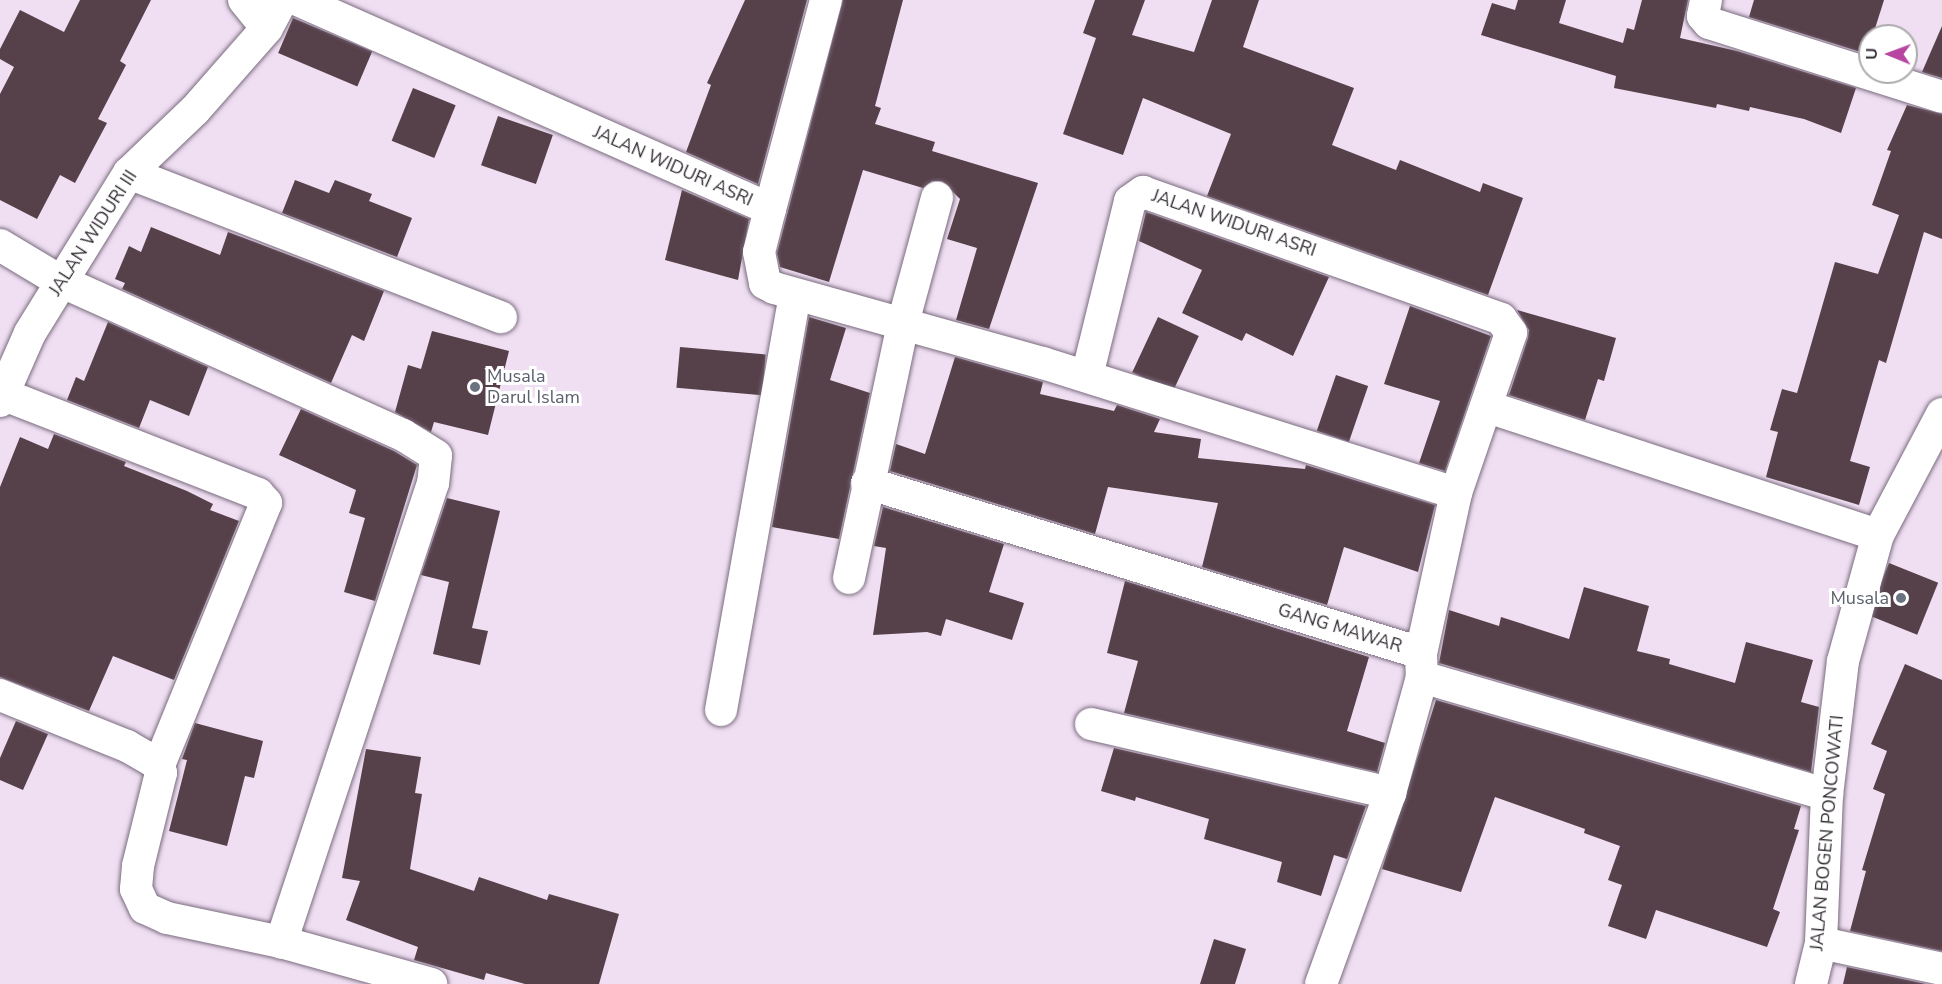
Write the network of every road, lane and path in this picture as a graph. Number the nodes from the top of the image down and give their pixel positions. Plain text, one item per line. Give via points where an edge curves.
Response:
1 (244, 0) edge
2 (282, 0) edge
3 (298, 0) edge
4 (826, 0) edge
5 (1706, 0) edge
6 (267, 28) junction
7 (1942, 97) edge
8 (129, 173) junction
9 (937, 198) dead end
10 (770, 209) junction
11 (0, 245) edge
12 (60, 280) junction
13 (795, 295) junction
14 (501, 317) dead end
15 (903, 323) junction
16 (1087, 376) junction
17 (1, 398) edge
18 (1488, 407) junction
19 (1942, 414) edge
20 (867, 483) junction
21 (1456, 493) junction
22 (1878, 535) junction
23 (849, 578) dead end
24 (1421, 665) junction
25 (0, 695) edge
26 (721, 710) dead end
27 (1090, 724) dead end
28 (158, 767) junction
29 (1390, 793) junction
30 (1827, 795) junction
31 (281, 942) junction
32 (1821, 943) junction
33 (1942, 969) edge
34 (431, 984) edge
35 (1321, 984) edge
36 (1811, 984) edge

1 - 6 street
2 - 6 street, JALAN WIDURI III
3 - 10 street, JALAN WIDURI ASRI
4 - 10 street
5 - 7 street via 1702,16 1709,23
6 - 8 street, JALAN WIDURI III via 195,110
8 - 12 street, JALAN WIDURI III
8 - 14 street
9 - 15 street
10 - 13 street, JALAN WIDURI ASRI via 759,252 761,273 765,283
11 - 12 street
12 - 17 street, JALAN WIDURI III via 30,333
12 - 31 street via 403,435 436,456 433,483
13 - 15 street, JALAN WIDURI ASRI
13 - 26 street
15 - 16 street, JALAN WIDURI ASRI
15 - 20 street
16 - 18 street, JALAN WIDURI ASRI via 1130,201 1143,192 1508,324 1511,333
16 - 21 street, JALAN WIDURI ASRI
17 - 28 street via 258,494 266,503
18 - 21 street
18 - 22 street
19 - 22 street, JALAN BOGEN PONCOWATI
20 - 23 street
20 - 24 street, GANG MAWAR
21 - 24 street
22 - 30 street, JALAN BOGEN PONCOWATI via 1843,662
24 - 29 street
24 - 30 street, GANG MAWAR
25 - 28 street via 127,746
27 - 29 street
28 - 31 street via 161,773 138,866 136,889 145,908 167,918
29 - 35 street
30 - 32 street, JALAN BOGEN PONCOWATI
31 - 34 street
32 - 33 street
32 - 36 street, JALAN BOGEN PONCOWATI

